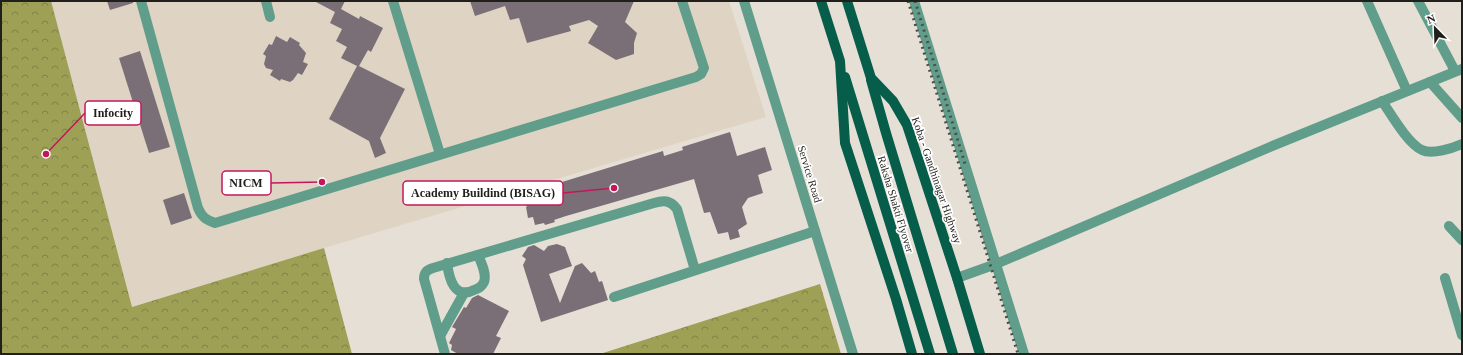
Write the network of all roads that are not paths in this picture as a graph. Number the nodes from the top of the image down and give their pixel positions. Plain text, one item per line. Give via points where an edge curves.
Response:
1 (141, 1) edge
2 (266, 1) edge
3 (393, 1) edge
4 (682, 1) edge
5 (744, 1) edge
6 (821, 1) edge
7 (847, 1) edge
8 (914, 1) edge
9 (1367, 1) edge
10 (1418, 1) edge
11 (270, 17) dead end
12 (840, 61) junction
13 (1459, 70) edge
14 (871, 78) junction
15 (1430, 82) junction
16 (1407, 91) junction
17 (1382, 101) junction
18 (1462, 118) edge
19 (1462, 144) edge
20 (440, 154) junction
21 (1449, 226) dead end
22 (815, 231) junction
23 (1462, 240) edge
24 (478, 255) junction
25 (447, 264) junction
26 (996, 264) junction
27 (695, 270) junction
28 (957, 278) junction
29 (1445, 278) dead end
30 (464, 293) junction
31 (614, 298) dead end
32 (1462, 335) edge
33 (440, 336) junction
34 (445, 354) edge
35 (853, 354) edge
36 (912, 354) edge
37 (930, 354) edge
38 (953, 354) edge
39 (980, 354) edge
40 (1024, 354) edge

1 - 20 street via 198,208 207,221 214,223
2 - 11 street
3 - 20 street
4 - 20 street via 704,68 701,74
5 - 22 street, Service Road
6 - 12 main road
7 - 14 main road, Koba - Gandhinagar Highway
8 - 26 street
9 - 16 street
10 - 13 street
12 - 36 main road via 845,144
12 - 37 main road, Raksha Shakti Flyover
13 - 15 street
14 - 28 main road, Koba - Gandhinagar Highway via 892,101 907,125
14 - 38 main road, Raksha Shakti Flyover
15 - 16 street
15 - 18 street
16 - 17 street
17 - 19 street via 1413,144 1423,151 1446,150
17 - 26 street
21 - 23 street
22 - 27 street
22 - 35 street, Service Road
24 - 25 street
24 - 27 street via 667,201 677,209
24 - 30 street via 484,282 472,292
25 - 30 street via 455,288
25 - 33 street via 427,270 424,274
26 - 28 street
26 - 40 street
27 - 31 street
28 - 39 main road, Koba - Gandhinagar Highway
29 - 32 street
30 - 33 street
33 - 34 street

